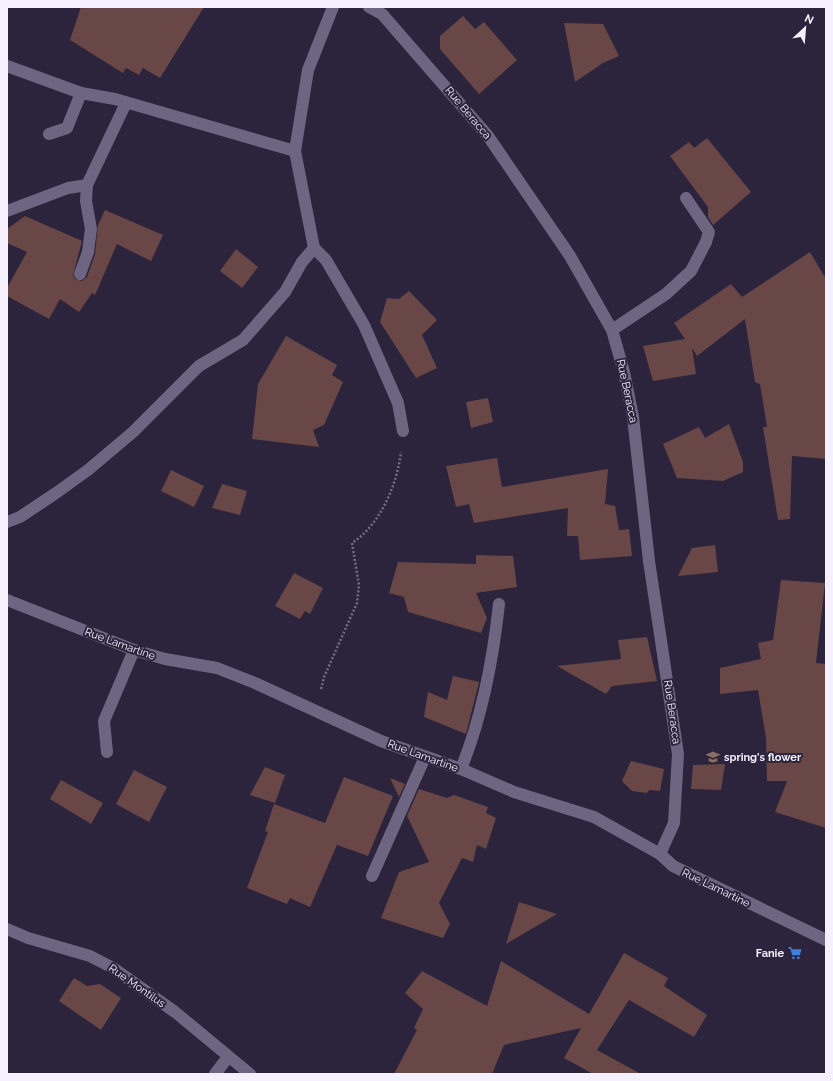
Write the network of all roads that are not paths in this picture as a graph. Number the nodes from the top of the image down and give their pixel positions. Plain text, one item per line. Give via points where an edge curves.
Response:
1 (332, 7) edge
2 (369, 7) edge
3 (7, 66) edge
4 (80, 93) junction
5 (126, 103) junction
6 (49, 134) dead end
7 (295, 151) junction
8 (87, 185) junction
9 (686, 198) dead end
10 (7, 211) edge
11 (314, 248) junction
12 (80, 274) dead end
13 (612, 330) junction
14 (403, 431) road end
15 (7, 522) edge
16 (7, 600) edge
17 (499, 604) dead end
18 (134, 650) junction
19 (107, 752) dead end
20 (425, 757) junction
21 (461, 769) junction
22 (660, 854) junction
23 (372, 876) dead end
24 (7, 929) edge
25 (826, 940) edge
26 (228, 1057) junction
27 (214, 1074) edge
28 (250, 1074) edge

1 - 7 street via 308,70
2 - 13 street, Rue Beracca via 382,14 488,136 570,256
3 - 4 street
4 - 5 street
4 - 6 street via 67,128
5 - 7 street
5 - 8 street
7 - 11 street
8 - 10 street via 68,188
8 - 12 street via 86,201 91,229 88,252
9 - 13 street via 709,232 691,271 666,294
11 - 14 street via 326,260 364,325 398,403
11 - 15 street via 302,262 285,292 243,340 199,366 133,432 88,470 20,517
13 - 22 street, Rue Beracca via 633,417 649,561 678,754 674,822
16 - 18 street, Rue Lamartine
17 - 21 street via 495,638 478,720
18 - 19 street via 104,720
18 - 20 street, Rue Lamartine via 165,660 217,668 381,741
20 - 21 street, Rue Lamartine
20 - 23 street
21 - 22 street, Rue Lamartine via 514,792 594,817
22 - 25 street, Rue Lamartine via 673,866
24 - 26 street, Rue Montilus via 28,938 90,956 113,968 175,1012
26 - 27 street
26 - 28 street, Rue Montilus

